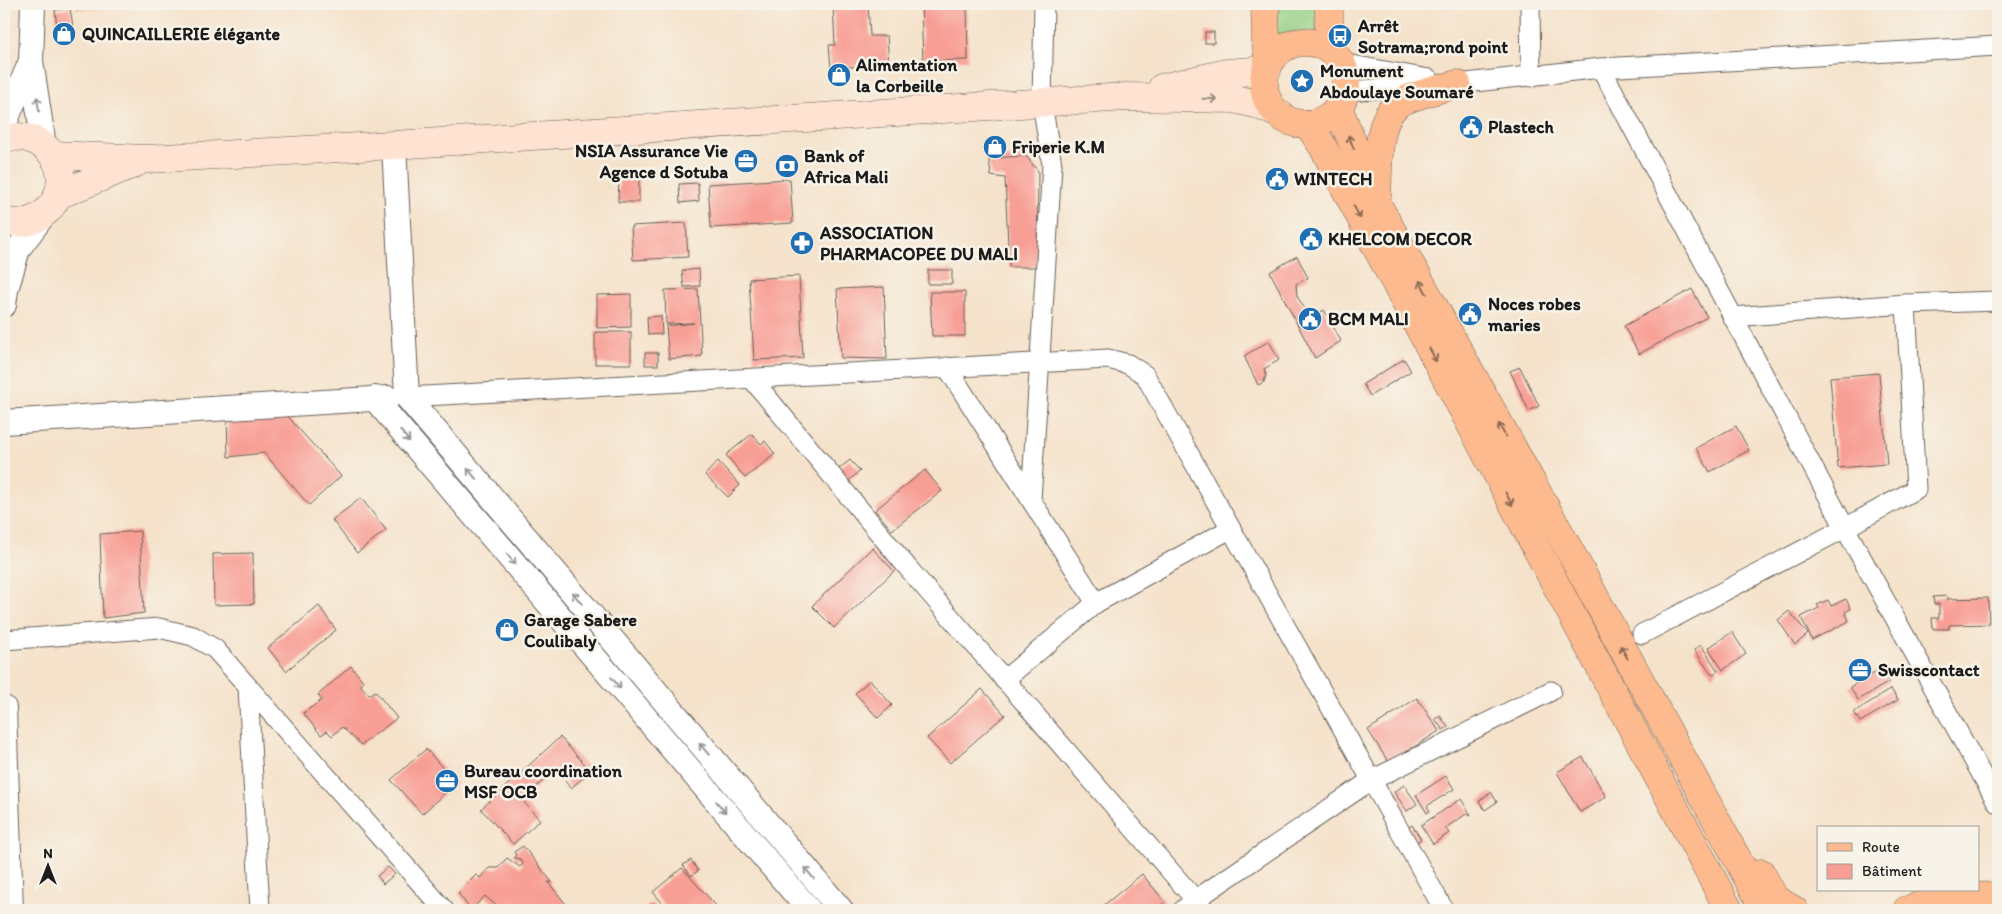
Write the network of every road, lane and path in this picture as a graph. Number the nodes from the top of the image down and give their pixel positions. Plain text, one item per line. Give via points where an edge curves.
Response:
1 (33, 4) edge
2 (1044, 4) edge
3 (1265, 4) edge
4 (1330, 4) edge
5 (1530, 4) edge
6 (1998, 46) edge
7 (1335, 56) junction
8 (30, 61) junction
9 (1268, 67) junction
10 (1601, 68) junction
11 (1531, 76) junction
12 (1457, 84) junction
13 (1126, 97) junction
14 (1342, 99) junction
15 (1042, 102) junction
16 (1281, 116) junction
17 (4, 124) edge
18 (1308, 124) junction
19 (4, 139) edge
20 (394, 145) junction
21 (48, 151) junction
22 (147, 159) junction
23 (1376, 202) junction
24 (52, 203) junction
25 (4, 221) edge
26 (1998, 301) edge
27 (1906, 304) junction
28 (4, 305) edge
29 (1732, 317) junction
30 (1039, 363) junction
31 (947, 367) junction
32 (752, 379) junction
33 (407, 397) junction
34 (374, 398) junction
35 (4, 422) edge
36 (1030, 500) junction
37 (1845, 528) junction
38 (1230, 529) junction
39 (1096, 603) junction
40 (1642, 634) dead end
41 (4, 640) edge
42 (1004, 680) junction
43 (248, 687) junction
44 (1551, 691) dead end
45 (4, 708) edge
46 (1623, 714) junction
47 (1370, 781) junction
48 (1998, 804) edge
49 (7, 856) edge
50 (1998, 896) edge
51 (1194, 907) edge
52 (1779, 907) edge
53 (11, 910) edge
54 (260, 910) edge
55 (444, 910) edge
56 (809, 910) edge
57 (841, 910) edge
58 (1444, 910) edge
59 (1714, 910) edge
60 (1729, 910) edge
61 (1906, 910) edge

1 - 8 street
2 - 15 street
3 - 9 main road
4 - 7 main road
5 - 11 street
6 - 10 street
7 - 9 main road via 1313,43 1296,43 1280,51
7 - 12 street
7 - 14 main road via 1345,74
8 - 17 street
21 -> 8 street
9 - 13 main road
9 - 16 main road via 1264,82 1266,94
10 - 11 street
10 - 29 street
11 - 12 street
12 - 14 street
12 - 23 main road via 1398,104 1389,115 1379,144
13 - 15 main road
13 -> 16 main road via 1234,100 1256,104
14 - 18 main road via 1328,117
23 -> 14 main road
15 - 20 main road
15 - 30 street via 1052,165
16 - 18 main road
18 -> 46 main road
19 - 21 main road via 23,137 38,142
20 - 22 main road
20 - 33 street
21 - 22 main road
21 - 24 main road via 60,170 61,178
22 - 24 main road
52 -> 23 main road via 1637,676
24 - 25 main road via 40,217 25,222
24 - 28 street via 18,249
26 - 27 street
27 - 29 street
27 - 37 street via 1916,489
29 - 37 street
30 - 31 street
30 - 36 street
30 - 38 street via 1108,359 1128,364 1145,375
31 - 32 street
31 - 36 street
32 - 33 street
32 - 42 street
33 - 34 street
57 -> 33 street
34 - 35 street
34 -> 56 street
36 - 39 street
37 - 40 street
37 - 48 street
38 - 39 street
38 - 47 street
39 - 42 street
41 - 43 street via 160,628 193,636 215,650
42 - 51 street
43 - 54 street
43 - 55 street
44 - 47 street
45 - 49 street
46 - 59 main road via 1646,776
46 - 60 main road
47 - 51 street
47 - 58 street
49 - 53 street
50 - 61 main road via 1969,896 1929,902

